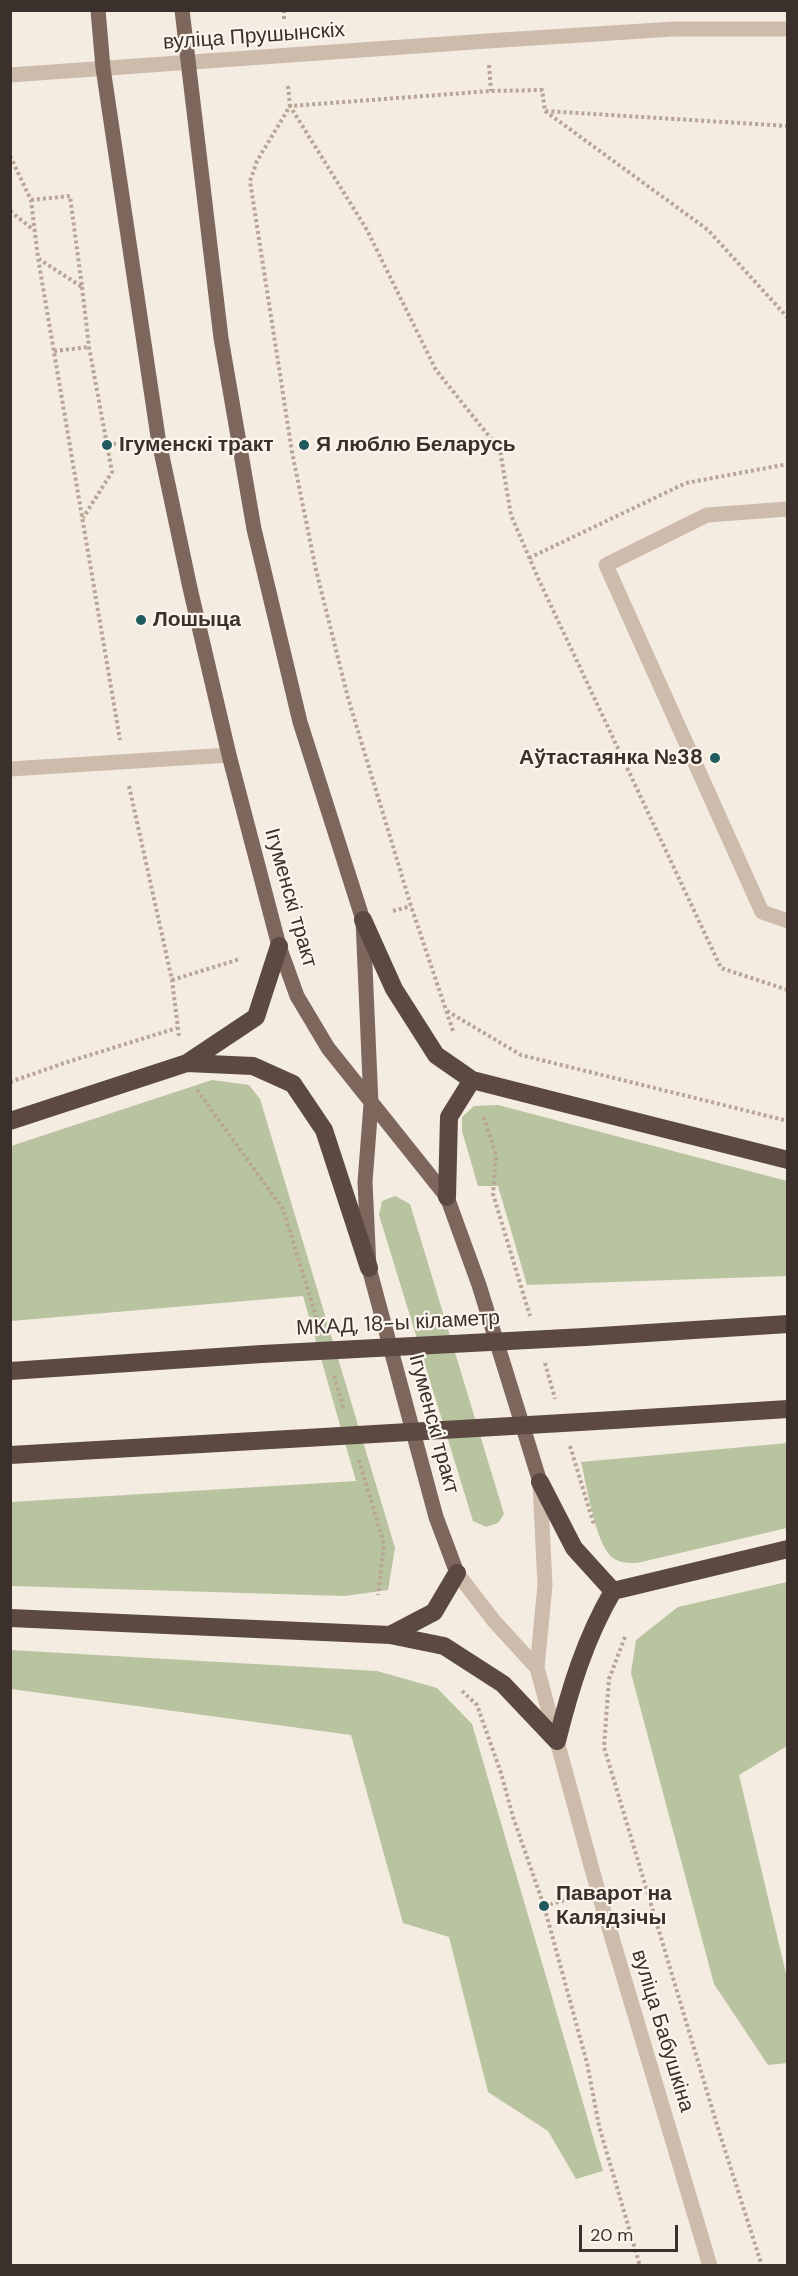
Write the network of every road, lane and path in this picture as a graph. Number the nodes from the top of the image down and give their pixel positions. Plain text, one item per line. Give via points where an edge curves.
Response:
1 (98, 10) edge
2 (182, 10) edge
3 (284, 10) edge
4 (284, 20) dead end
5 (788, 29) edge
6 (189, 63) junction
7 (104, 68) junction
8 (10, 75) edge
9 (288, 86) dead end
10 (290, 106) junction
11 (545, 111) junction
12 (788, 126) edge
13 (10, 156) edge
14 (32, 200) junction
15 (10, 211) edge
16 (35, 231) junction
17 (38, 258) junction
18 (82, 287) junction
19 (788, 318) edge
20 (89, 347) junction
21 (54, 351) junction
22 (788, 464) edge
23 (788, 509) edge
24 (83, 518) junction
25 (529, 558) junction
26 (229, 755) junction
27 (124, 763) junction
28 (10, 769) edge
29 (411, 906) junction
30 (393, 911) dead end
31 (363, 920) junction
32 (788, 921) edge
33 (279, 946) junction
34 (240, 959) dead end
35 (172, 980) junction
36 (788, 990) edge
37 (446, 1011) junction
38 (177, 1028) junction
39 (457, 1040) dead end
40 (184, 1055) junction
41 (472, 1080) junction
42 (10, 1082) edge
43 (371, 1104) junction
44 (10, 1121) edge
45 (788, 1121) edge
46 (788, 1160) edge
47 (447, 1197) junction
48 (369, 1268) junction
49 (788, 1324) edge
50 (10, 1371) edge
51 (788, 1409) edge
52 (10, 1455) edge
53 (540, 1482) junction
54 (788, 1549) edge
55 (458, 1573) junction
56 (613, 1592) junction
57 (10, 1618) edge
58 (390, 1635) junction
59 (625, 1637) dead end
60 (537, 1668) junction
61 (455, 1685) dead end
62 (557, 1741) junction
63 (598, 1891) junction
64 (544, 1905) junction
65 (640, 2265) edge
66 (710, 2265) edge
67 (762, 2265) edge

1 - 7 main road, Ігуменскі тракт
2 - 6 main road, Ігуменскі тракт
3 - 4 path
5 - 6 street, вуліца Прушынскіх via 674,29
6 - 7 street, вуліца Прушынскіх
6 - 31 main road, Ігуменскі тракт via 221,338 254,529 300,722
7 - 8 street, вуліца Прушынскіх
7 - 26 main road, Ігуменскі тракт via 158,437
9 - 10 path
10 - 11 path via 542,90
10 - 25 path via 367,230 436,370 500,450 511,516
10 - 29 path via 256,161 250,181 267,295 316,570 348,699
11 - 12 path
11 - 19 path via 708,230
13 - 14 path
14 - 16 path
14 - 18 path via 70,196
15 - 16 path
16 - 17 path
17 - 18 path
17 - 21 path
18 - 20 path
20 - 21 path
20 - 24 path via 112,472
21 - 24 path
22 - 25 path via 686,483
23 - 32 street via 707,515 606,565 762,912
24 - 27 path
25 - 36 path via 721,968
26 - 27 street
26 - 33 main road, Ігуменскі тракт
27 - 28 street
27 - 35 path
29 - 30 path
29 - 37 path
31 - 41 highway via 394,989 435,1055
31 - 43 main road, Ігуменскі тракт
33 - 40 highway via 256,1017
33 - 43 main road, Ігуменскі тракт via 297,996 328,1048
34 - 35 path
35 - 38 path
37 - 39 path
37 - 45 path via 521,1055
38 - 40 path
38 - 42 path
40 - 44 highway
40 - 48 highway via 253,1065 293,1084 324,1130
41 - 46 highway
41 - 47 highway via 449,1117
43 - 47 main road, Ігуменскі тракт
43 - 48 main road, Ігуменскі тракт via 365,1182
47 - 53 main road, Ігуменскі тракт via 479,1285
48 - 55 main road, Ігуменскі тракт via 436,1517
49 - 50 highway, МКАД, 18-ы кіламетр, bridge
51 - 52 highway, bridge
53 - 56 highway via 574,1548
53 - 60 street, вуліца Бабушкіна via 545,1585
54 - 56 highway
55 - 58 highway via 434,1612
55 - 60 street, вуліца Бабушкіна via 494,1621
56 - 62 highway via 594,1623 569,1690
57 - 58 highway
58 - 62 highway via 444,1646 502,1684
59 - 67 path via 609,1679 604,1747
60 - 62 street, вуліца Бабушкіна
61 - 64 path via 477,1705
62 - 63 street, вуліца Бабушкіна
63 - 64 path
63 - 66 street, вуліца Бабушкіна
64 - 65 path via 584,2052 599,2126

